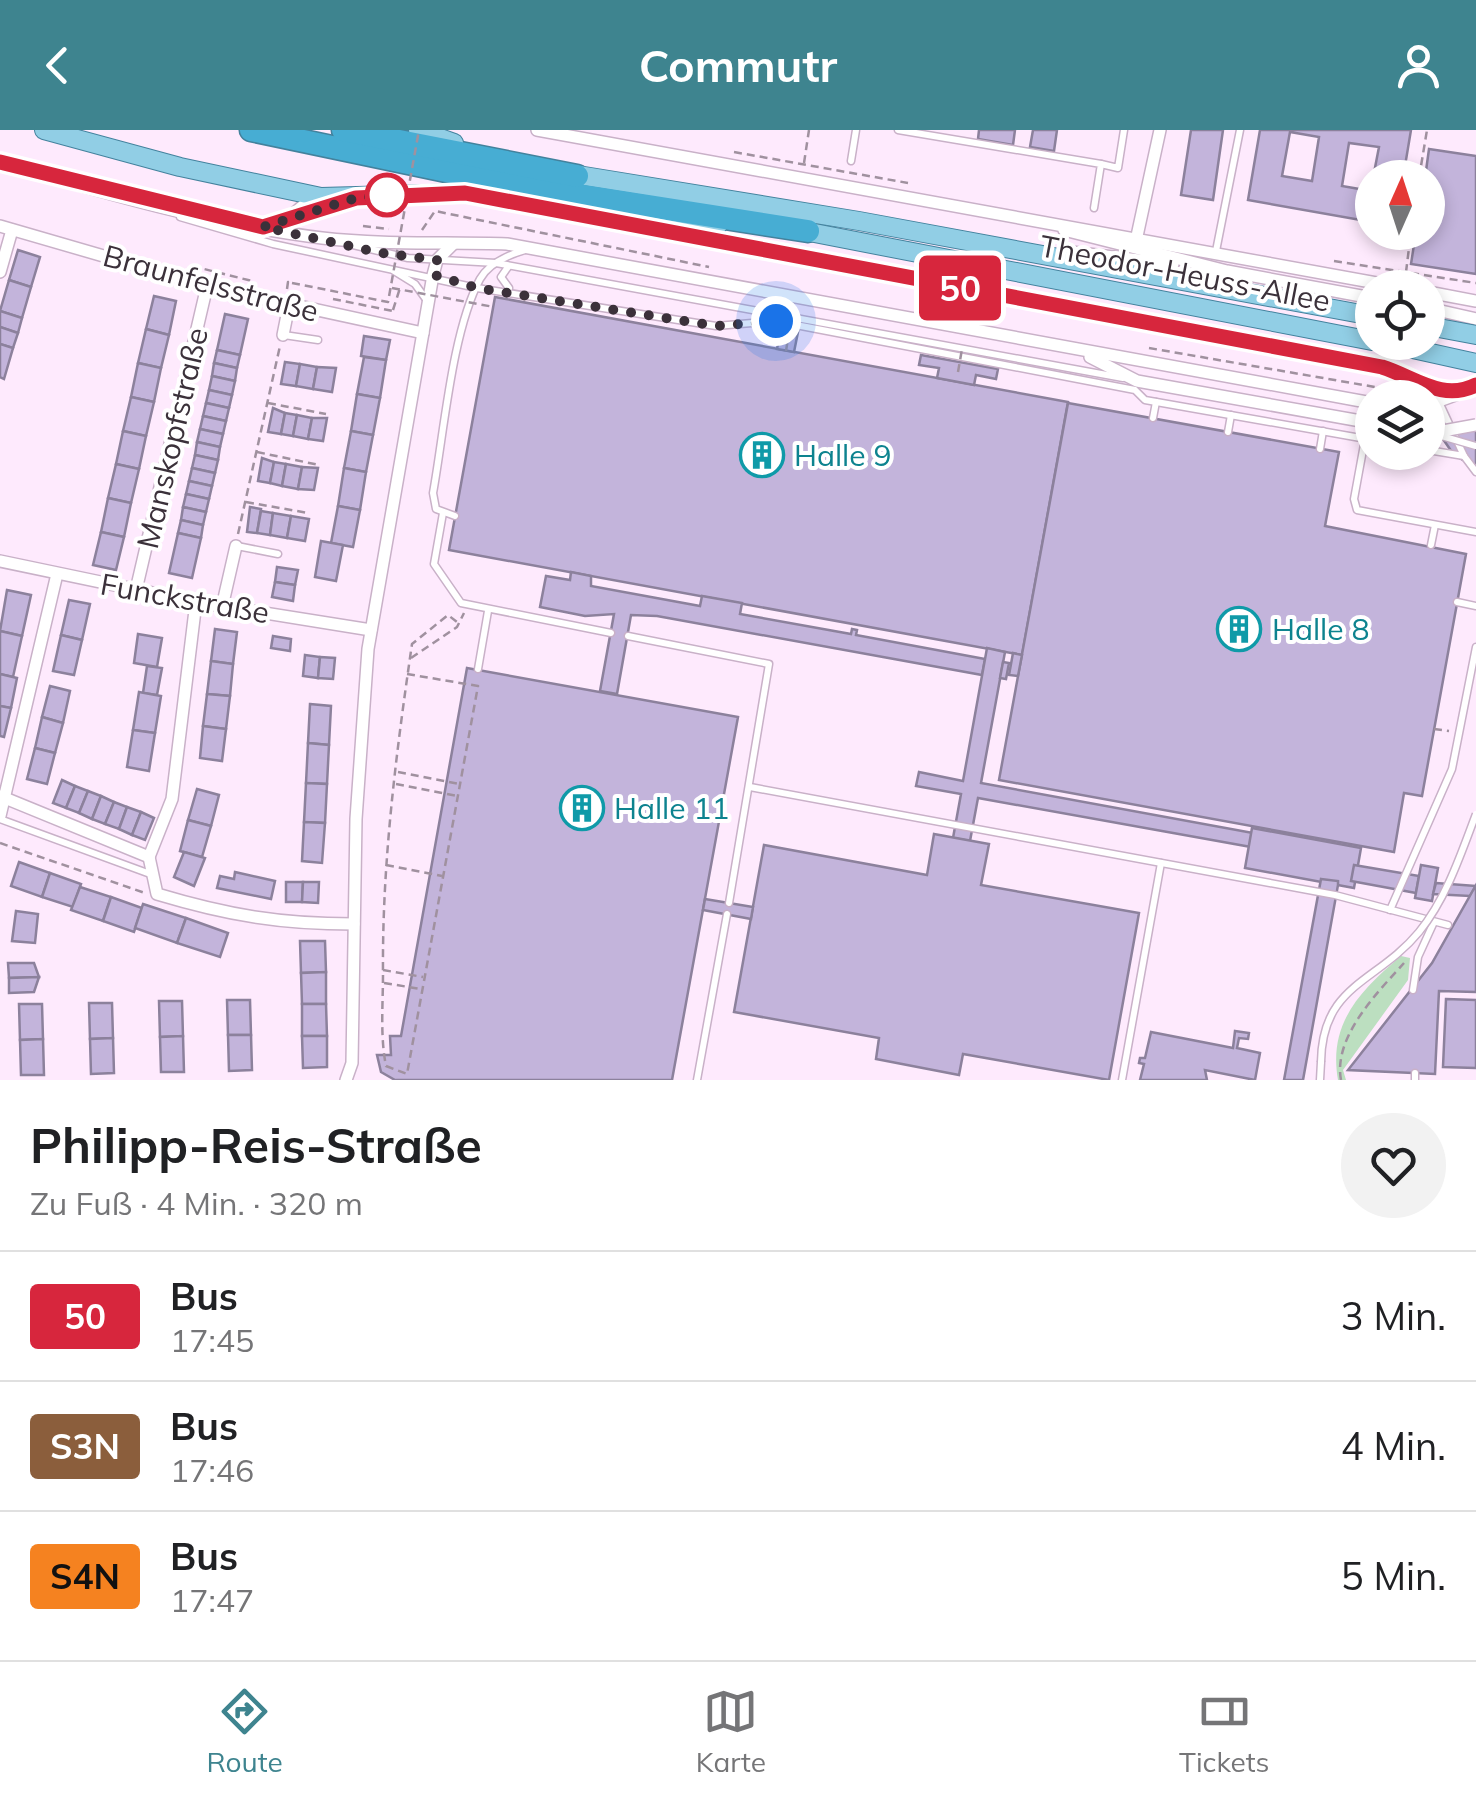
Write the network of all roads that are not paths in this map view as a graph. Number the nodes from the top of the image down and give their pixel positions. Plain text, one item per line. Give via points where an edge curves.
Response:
1 (44, 130) edge
2 (250, 130) edge
3 (343, 130) edge
4 (418, 130) edge
5 (537, 130) edge
6 (856, 130) edge
7 (898, 130) edge
8 (1124, 130) edge
9 (1160, 130) edge
10 (1240, 130) edge
11 (0, 162) edge
12 (852, 162) dead end
13 (1101, 164) junction
14 (577, 176) junction
15 (312, 196) junction
16 (356, 198) junction
17 (140, 200) junction
18 (974, 208) junction
19 (1094, 208) dead end
20 (283, 220) junction
21 (618, 220) junction
22 (263, 227) junction
23 (6, 228) edge
24 (808, 230) junction
25 (936, 235) junction
26 (1137, 236) junction
27 (322, 238) junction
28 (454, 242) junction
29 (525, 250) junction
30 (1216, 252) junction
31 (437, 260) junction
32 (496, 263) junction
33 (509, 266) junction
34 (388, 268) junction
35 (1227, 271) junction
36 (0, 272) edge
37 (434, 275) junction
38 (1355, 279) edge
39 (207, 286) junction
40 (477, 288) junction
41 (514, 291) junction
42 (1355, 295) edge
43 (1445, 296) edge
44 (1476, 302) edge
45 (429, 304) junction
46 (289, 306) junction
47 (1445, 312) edge
48 (1355, 313) edge
49 (1476, 319) edge
50 (1445, 329) edge
51 (424, 333) junction
52 (283, 335) joint
53 (1476, 335) edge
54 (1355, 338) edge
55 (318, 340) dead end
56 (1077, 351) junction
57 (1445, 356) edge
58 (1138, 361) junction
59 (1476, 363) edge
60 (1106, 365) junction
61 (1080, 370) junction
62 (1138, 380) junction
63 (1412, 380) edge
64 (1445, 388) edge
65 (1471, 388) edge
66 (1445, 399) edge
67 (1355, 400) edge
68 (1156, 402) junction
69 (1231, 415) junction
70 (1152, 418) dead end
71 (1355, 420) edge
72 (1445, 424) edge
73 (1476, 425) edge
74 (1445, 430) edge
75 (1228, 432) dead end
76 (1323, 432) junction
77 (1355, 437) edge
78 (1445, 437) edge
79 (1476, 446) edge
80 (1320, 449) dead end
81 (1445, 453) edge
82 (1464, 456) junction
83 (1361, 470) edge
84 (1476, 472) edge
85 (443, 513) junction
86 (455, 516) dead end
87 (1435, 525) junction
88 (1476, 532) edge
89 (1431, 545) dead end
90 (236, 546) joint
91 (278, 554) dead end
92 (0, 560) edge
93 (56, 574) junction
94 (136, 590) junction
95 (196, 602) junction
96 (1457, 602) dead end
97 (1476, 606) edge
98 (222, 607) junction
99 (488, 611) junction
100 (371, 630) junction
101 (611, 633) dead end
102 (628, 636) dead end
103 (1476, 647) edge
104 (478, 670) dead end
105 (750, 787) junction
106 (2, 798) edge
107 (1476, 814) edge
108 (0, 817) edge
109 (149, 857) junction
110 (1161, 862) junction
111 (152, 875) junction
112 (728, 903) dead end
113 (1390, 910) junction
114 (726, 914) dead end
115 (1434, 922) junction
116 (354, 924) junction
117 (1448, 926) dead end
118 (1413, 990) dead end
119 (346, 1080) edge
120 (697, 1080) edge
121 (1122, 1080) edge
122 (1320, 1080) edge

1 - 15 main road, Theodor-Heuss-Allee
2 - 24 highway, Theodor-Heuss-Allee via 508,184
3 - 14 highway, Theodor-Heuss-Allee
4 - 14 main road
5 - 18 street, Theodor-Heuss-Allee
6 - 12 lane
7 - 13 lane
8 - 13 lane via 1118,168
9 - 26 street
10 - 30 lane
11 - 17 street
13 - 19 lane
14 - 25 main road, Theodor-Heuss-Allee
15 - 16 main road, Theodor-Heuss-Allee
15 - 20 lane
16 - 20 lane
16 - 21 main road, Theodor-Heuss-Allee via 465,193
17 - 22 street
17 - 34 lane via 217,229
18 - 26 street, Theodor-Heuss-Allee
18 - 35 street, Theodor-Heuss-Allee
20 - 22 lane
21 - 24 main road, Theodor-Heuss-Allee
21 - 63 street, Theodor-Heuss-Allee via 1382,367
22 - 27 street
23 - 36 street
23 - 39 street, Braunfelsstraße
24 - 54 main road, Theodor-Heuss-Allee
25 - 35 street, Theodor-Heuss-Allee
25 - 48 main road, Theodor-Heuss-Allee
26 - 30 street, Theodor-Heuss-Allee
27 - 28 street
27 - 31 lane
28 - 29 street
28 - 31 street
29 - 32 lane
29 - 56 street
30 - 38 street, Theodor-Heuss-Allee
31 - 32 lane
31 - 37 street
32 - 33 lane
32 - 40 lane
33 - 41 lane via 501,277
33 - 61 lane
34 - 37 lane
34 - 45 lane via 415,284
35 - 42 street, Theodor-Heuss-Allee
37 - 40 lane
37 - 45 street
39 - 46 street, Braunfelsstraße
39 - 94 street, Manskopfstraße
40 - 41 lane
40 - 85 lane via 466,315 433,493
41 - 68 lane via 716,326 776,321 1135,390
43 - 44 street
45 - 51 street
46 - 51 street, Braunfelsstraße
46 - 52 street
47 - 49 street
50 - 53 main road
51 - 100 street
52 - 55 lane
56 - 58 street
56 - 60 street
57 - 59 main road
58 - 60 lane
58 - 67 street
60 - 61 lane
60 - 62 street
61 - 62 lane
62 - 71 street
64 - 65 street, Theodor-Heuss-Allee
65 - 66 street, Theodor-Heuss-Allee
68 - 69 lane
68 - 70 lane
69 - 75 lane
69 - 76 lane
72 - 82 lane
73 - 74 street, bridge
76 - 77 lane
76 - 80 lane
78 - 79 lane, bridge
81 - 82 lane
82 - 84 lane
83 - 87 lane via 1357,510
85 - 86 lane
85 - 99 lane via 434,564 461,603
87 - 88 lane
87 - 89 lane
90 - 91 lane
90 - 98 street
92 - 93 street, Funckstraße
93 - 94 street, Funckstraße
93 - 106 street
94 - 95 street, Funckstraße
95 - 98 street, Funckstraße
95 - 109 street via 172,799
96 - 97 lane
98 - 100 street, Funckstraße
99 - 101 lane
99 - 104 lane
100 - 116 street
102 - 105 lane via 769,664
103 - 113 lane via 1446,784
105 - 110 lane
105 - 112 lane
106 - 108 street
106 - 109 street
107 - 122 lane, bridge via 1420,930 1336,1003 1323,1030
108 - 111 lane
109 - 111 street
110 - 113 lane
110 - 121 lane
111 - 116 street via 156,894 232,916 286,925
113 - 115 lane
114 - 120 lane
115 - 117 lane
115 - 118 lane via 1418,956
116 - 119 street via 352,1063

